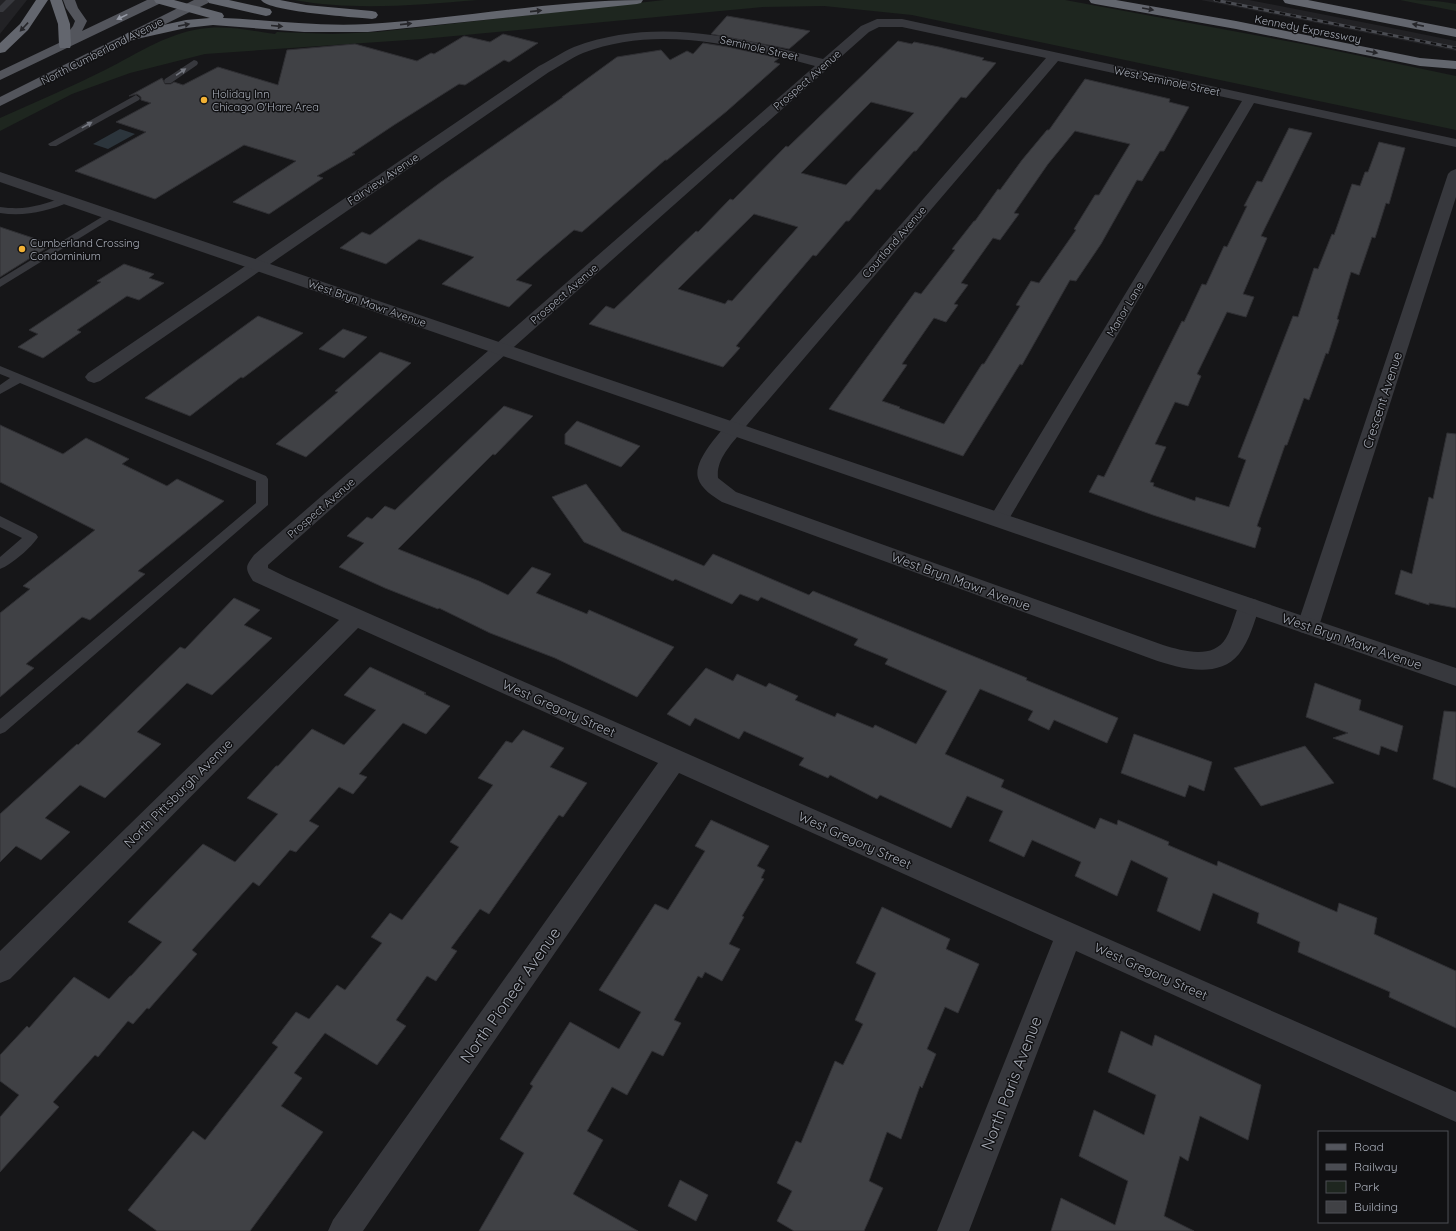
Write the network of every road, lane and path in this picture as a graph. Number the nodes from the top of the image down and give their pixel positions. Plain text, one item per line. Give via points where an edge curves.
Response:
1 (11, 0) edge
2 (42, 0) edge
3 (56, 0) edge
4 (69, 0) edge
5 (157, 0) edge
6 (160, 0) edge
7 (204, 0) edge
8 (213, 0) edge
9 (267, 0) edge
10 (522, 0) edge
11 (636, 0) edge
12 (1096, 0) edge
13 (1159, 0) edge
14 (1289, 0) edge
15 (188, 8) junction
16 (0, 10) edge
17 (372, 15) junction
18 (238, 22) junction
19 (877, 22) joint
20 (1456, 33) edge
21 (692, 35) joint
22 (132, 36) junction
23 (65, 45) junction
24 (0, 49) edge
25 (1055, 56) junction
26 (1456, 59) edge
27 (194, 63) dead end
28 (825, 64) junction
29 (1456, 64) edge
30 (0, 76) edge
31 (168, 80) dead end
32 (136, 98) dead end
33 (1250, 99) junction
34 (0, 102) edge
35 (1456, 143) edge
36 (53, 144) dead end
37 (1456, 174) edge
38 (0, 177) edge
39 (67, 200) junction
40 (0, 210) edge
41 (110, 215) junction
42 (256, 265) junction
43 (0, 284) edge
44 (501, 349) junction
45 (0, 370) edge
46 (94, 377) dead end
47 (19, 378) junction
48 (0, 390) edge
49 (734, 428) junction
50 (999, 519) junction
51 (0, 521) edge
52 (0, 564) edge
53 (257, 569) joint
54 (1249, 606) junction
55 (356, 617) junction
56 (1308, 626) junction
57 (1456, 677) edge
58 (0, 728) edge
59 (675, 759) junction
60 (1069, 935) junction
61 (0, 970) edge
62 (1456, 1107) edge
63 (344, 1231) edge
64 (954, 1231) edge

1 - 16 lane
2 -> 24 highway via 31,20
3 - 23 highway via 64,24
4 - 23 main road via 81,21
5 -> 23 main road, North Cumberland Avenue
6 - 15 highway
7 - 15 main road, North Cumberland Avenue
8 - 17 highway via 247,9 295,15
9 - 17 highway
10 - 17 highway
18 -> 11 highway via 304,28 368,28
12 -> 29 highway via 1420,62
13 - 26 highway, Kennedy Expressway
20 -> 14 highway
15 - 18 highway
15 - 22 main road, North Cumberland Avenue
22 -> 18 highway via 194,23
19 - 25 street, West Seminole Street via 902,23
19 - 28 street, Prospect Avenue via 865,29
21 - 28 street, Seminole Street via 738,42
21 - 42 street, Fairview Avenue via 664,34 618,39 574,51 558,59
22 - 34 main road, North Cumberland Avenue
23 - 30 main road, North Cumberland Avenue
25 - 33 street, West Seminole Street
25 - 49 street, Courtland Avenue
31 -> 27 lane
28 - 44 street, Prospect Avenue
36 -> 32 lane
33 - 35 street, West Seminole Street
33 - 50 street, Manor Lane
37 - 56 street, Crescent Avenue
38 - 39 street, West Bryn Mawr Avenue
39 - 40 lane via 36,211
39 - 41 street, West Bryn Mawr Avenue
41 - 42 street, West Bryn Mawr Avenue
41 - 43 lane
42 - 44 street, West Bryn Mawr Avenue
42 - 46 street, Fairview Avenue
44 - 49 street, West Bryn Mawr Avenue
44 - 53 street, Prospect Avenue via 261,560
45 - 47 lane
47 - 48 lane
47 - 58 lane via 262,479 262,505
49 - 50 street, West Bryn Mawr Avenue
49 - 54 street, West Bryn Mawr Avenue via 713,456 708,468 708,478 715,488 729,497 1160,653 1190,661 1211,660 1229,651
50 - 54 street, West Bryn Mawr Avenue
51 - 52 lane via 31,537
53 - 55 street, West Gregory Street via 261,575 273,581
54 - 56 street, West Bryn Mawr Avenue
55 - 59 street, West Gregory Street
55 - 61 street, North Pittsburgh Avenue
56 - 57 street, West Bryn Mawr Avenue
59 - 60 street, West Gregory Street
59 - 63 street, North Pioneer Avenue
60 - 62 street, West Gregory Street
60 - 64 street, North Paris Avenue

